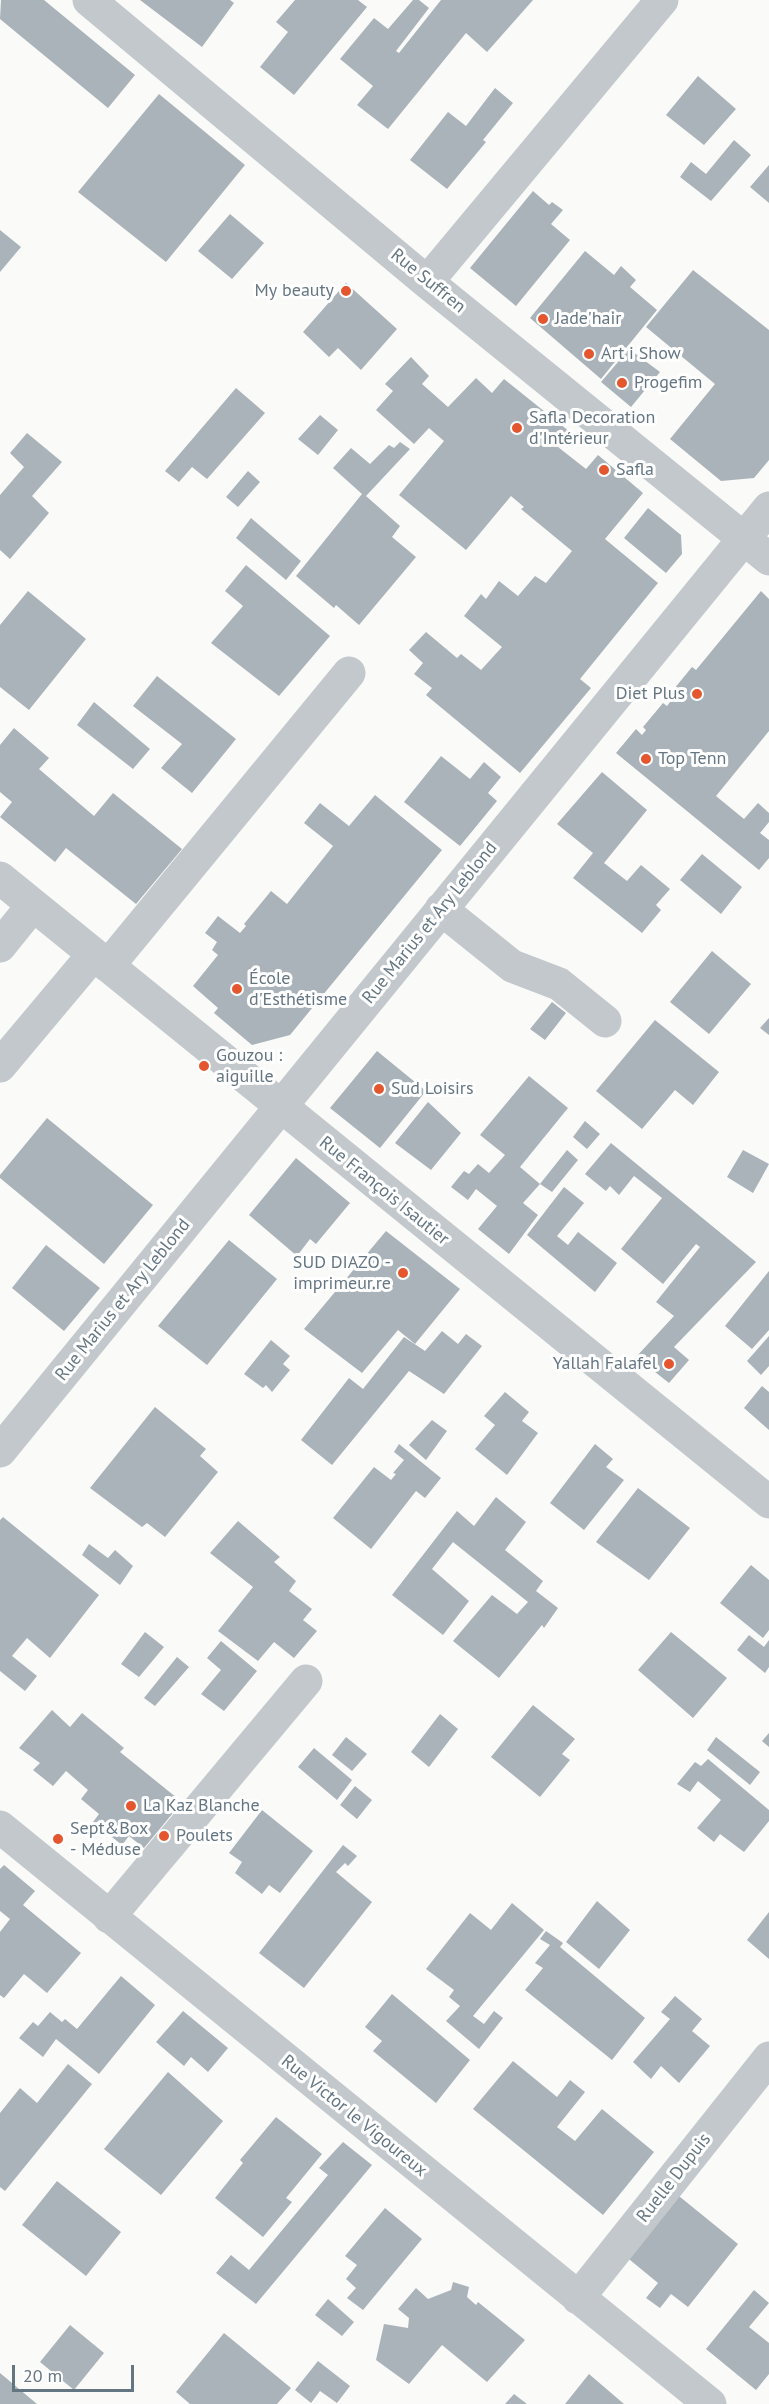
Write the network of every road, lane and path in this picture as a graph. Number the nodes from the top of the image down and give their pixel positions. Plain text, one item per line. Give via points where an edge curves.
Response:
1 (89, 0) edge
2 (662, 0) edge
3 (428, 282) junction
4 (769, 508) edge
5 (743, 539) junction
6 (769, 559) edge
7 (349, 673) dead end
8 (0, 878) edge
9 (33, 905) junction
10 (441, 909) junction
11 (0, 946) edge
12 (101, 960) junction
13 (605, 1021) dead end
14 (0, 1066) edge
15 (280, 1107) junction
16 (0, 1451) edge
17 (769, 1502) edge
18 (314, 1688) dead end
19 (0, 1827) edge
20 (117, 1924) junction
21 (769, 2058) edge
22 (578, 2298) junction
23 (710, 2404) edge

1 - 3 street, Rue Suffren
2 - 3 street
3 - 5 street, Rue Suffren
4 - 5 street, Rue Marius et Ary Leblond
5 - 6 street, Rue Suffren
5 - 10 street, Rue Marius et Ary Leblond
7 - 12 street
8 - 9 street, Rue François Isautier
9 - 11 street
9 - 12 street, Rue François Isautier
10 - 13 street via 512,966 559,984
10 - 15 street, Rue Marius et Ary Leblond
12 - 14 street
12 - 15 street, Rue François Isautier
15 - 16 street, Rue Marius et Ary Leblond
15 - 17 street, Rue François Isautier
18 - 20 street
19 - 20 street, Rue Victor le Vigoureux
20 - 22 street, Rue Victor le Vigoureux
21 - 22 street, Ruelle Dupuis
22 - 23 street, Rue Victor le Vigoureux

